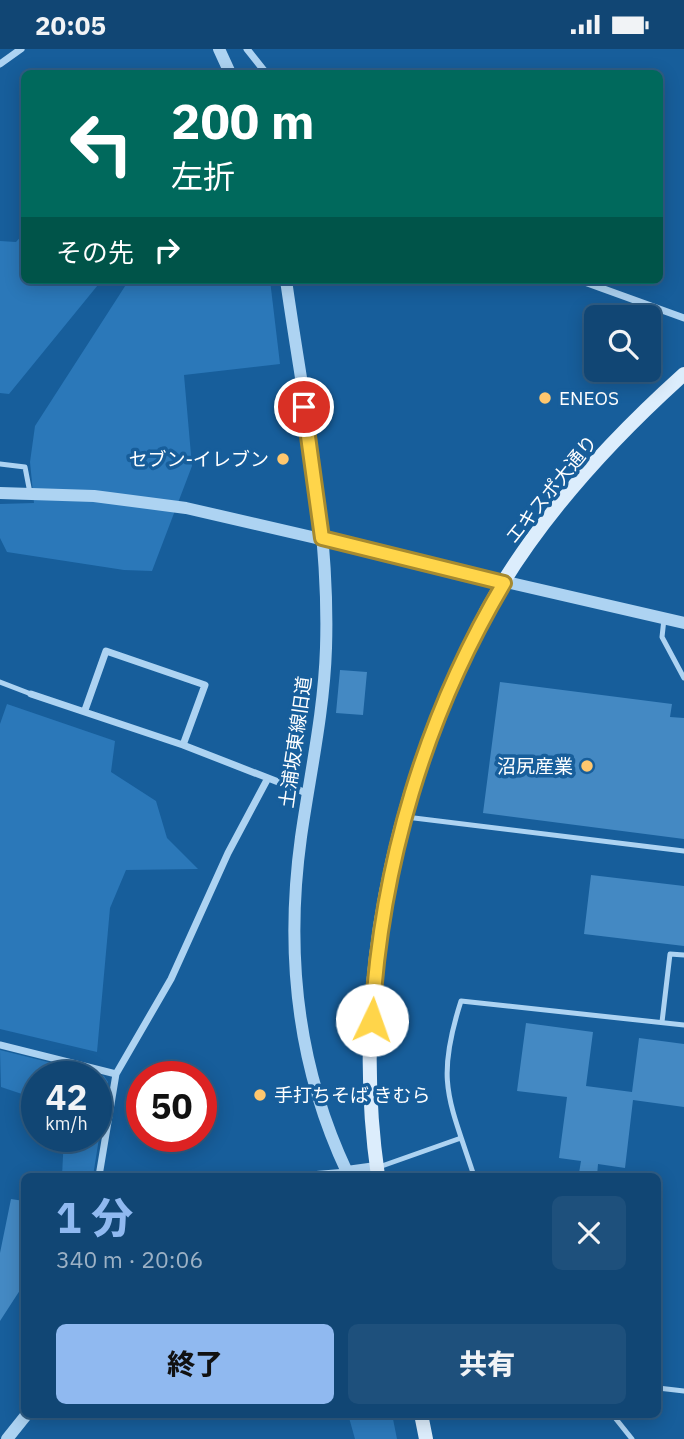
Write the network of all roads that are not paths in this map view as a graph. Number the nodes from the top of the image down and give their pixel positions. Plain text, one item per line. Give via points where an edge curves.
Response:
1 (21, 49) edge
2 (219, 49) edge
3 (247, 49) edge
4 (0, 64) edge
5 (229, 70) edge
6 (264, 70) edge
7 (287, 284) edge
8 (590, 284) edge
9 (684, 318) edge
10 (684, 374) edge
11 (0, 464) edge
12 (0, 493) edge
13 (30, 493) junction
14 (322, 538) junction
15 (504, 583) junction
16 (664, 619) junction
17 (684, 623) edge
18 (684, 678) edge
19 (0, 682) edge
20 (31, 694) joint
21 (85, 710) junction
22 (183, 745) junction
23 (268, 778) junction
24 (309, 794) junction
25 (404, 816) junction
26 (684, 851) edge
27 (684, 955) edge
28 (662, 1023) junction
29 (684, 1025) edge
30 (0, 1045) edge
31 (116, 1073) junction
32 (461, 1138) junction
33 (347, 1172) junction
34 (377, 1172) edge
35 (99, 1173) edge
36 (335, 1173) edge
37 (473, 1173) edge
38 (661, 1388) edge
39 (684, 1391) edge
40 (24, 1418) edge
41 (422, 1418) edge
42 (615, 1418) edge
43 (7, 1439) edge
44 (426, 1439) edge
45 (632, 1439) edge

1 - 4 street
2 - 5 street
3 - 6 street
7 - 14 street, 土浦坂東線旧道
8 - 9 street
10 - 15 main road, エキスポ大通り via 603,453 542,527
11 - 13 lane via 25,467
12 - 13 street
13 - 14 street via 145,501
14 - 15 street
14 - 24 street, 土浦坂東線旧道 via 326,648
15 - 16 street
15 - 25 main road, エキスポ大通り via 443,701
16 - 17 street
16 - 18 lane via 662,637
19 - 20 lane
20 - 21 street
21 - 22 street
21 - 22 street via 106,651 205,685
22 - 23 street
23 - 24 street
23 - 31 street via 171,979
24 - 33 street, 土浦坂東線旧道 via 295,908 296,989 312,1081 326,1128
25 - 26 lane
25 - 34 main road, エキスポ大通り via 384,907 375,978 371,1041
27 - 28 lane via 670,954
28 - 29 lane
28 - 32 lane via 461,1001 448,1042 445,1072
30 - 31 street
31 - 35 street
32 - 34 lane
32 - 37 lane
33 - 34 street
33 - 36 street
38 - 39 lane
40 - 43 street
41 - 44 main road
42 - 45 lane

